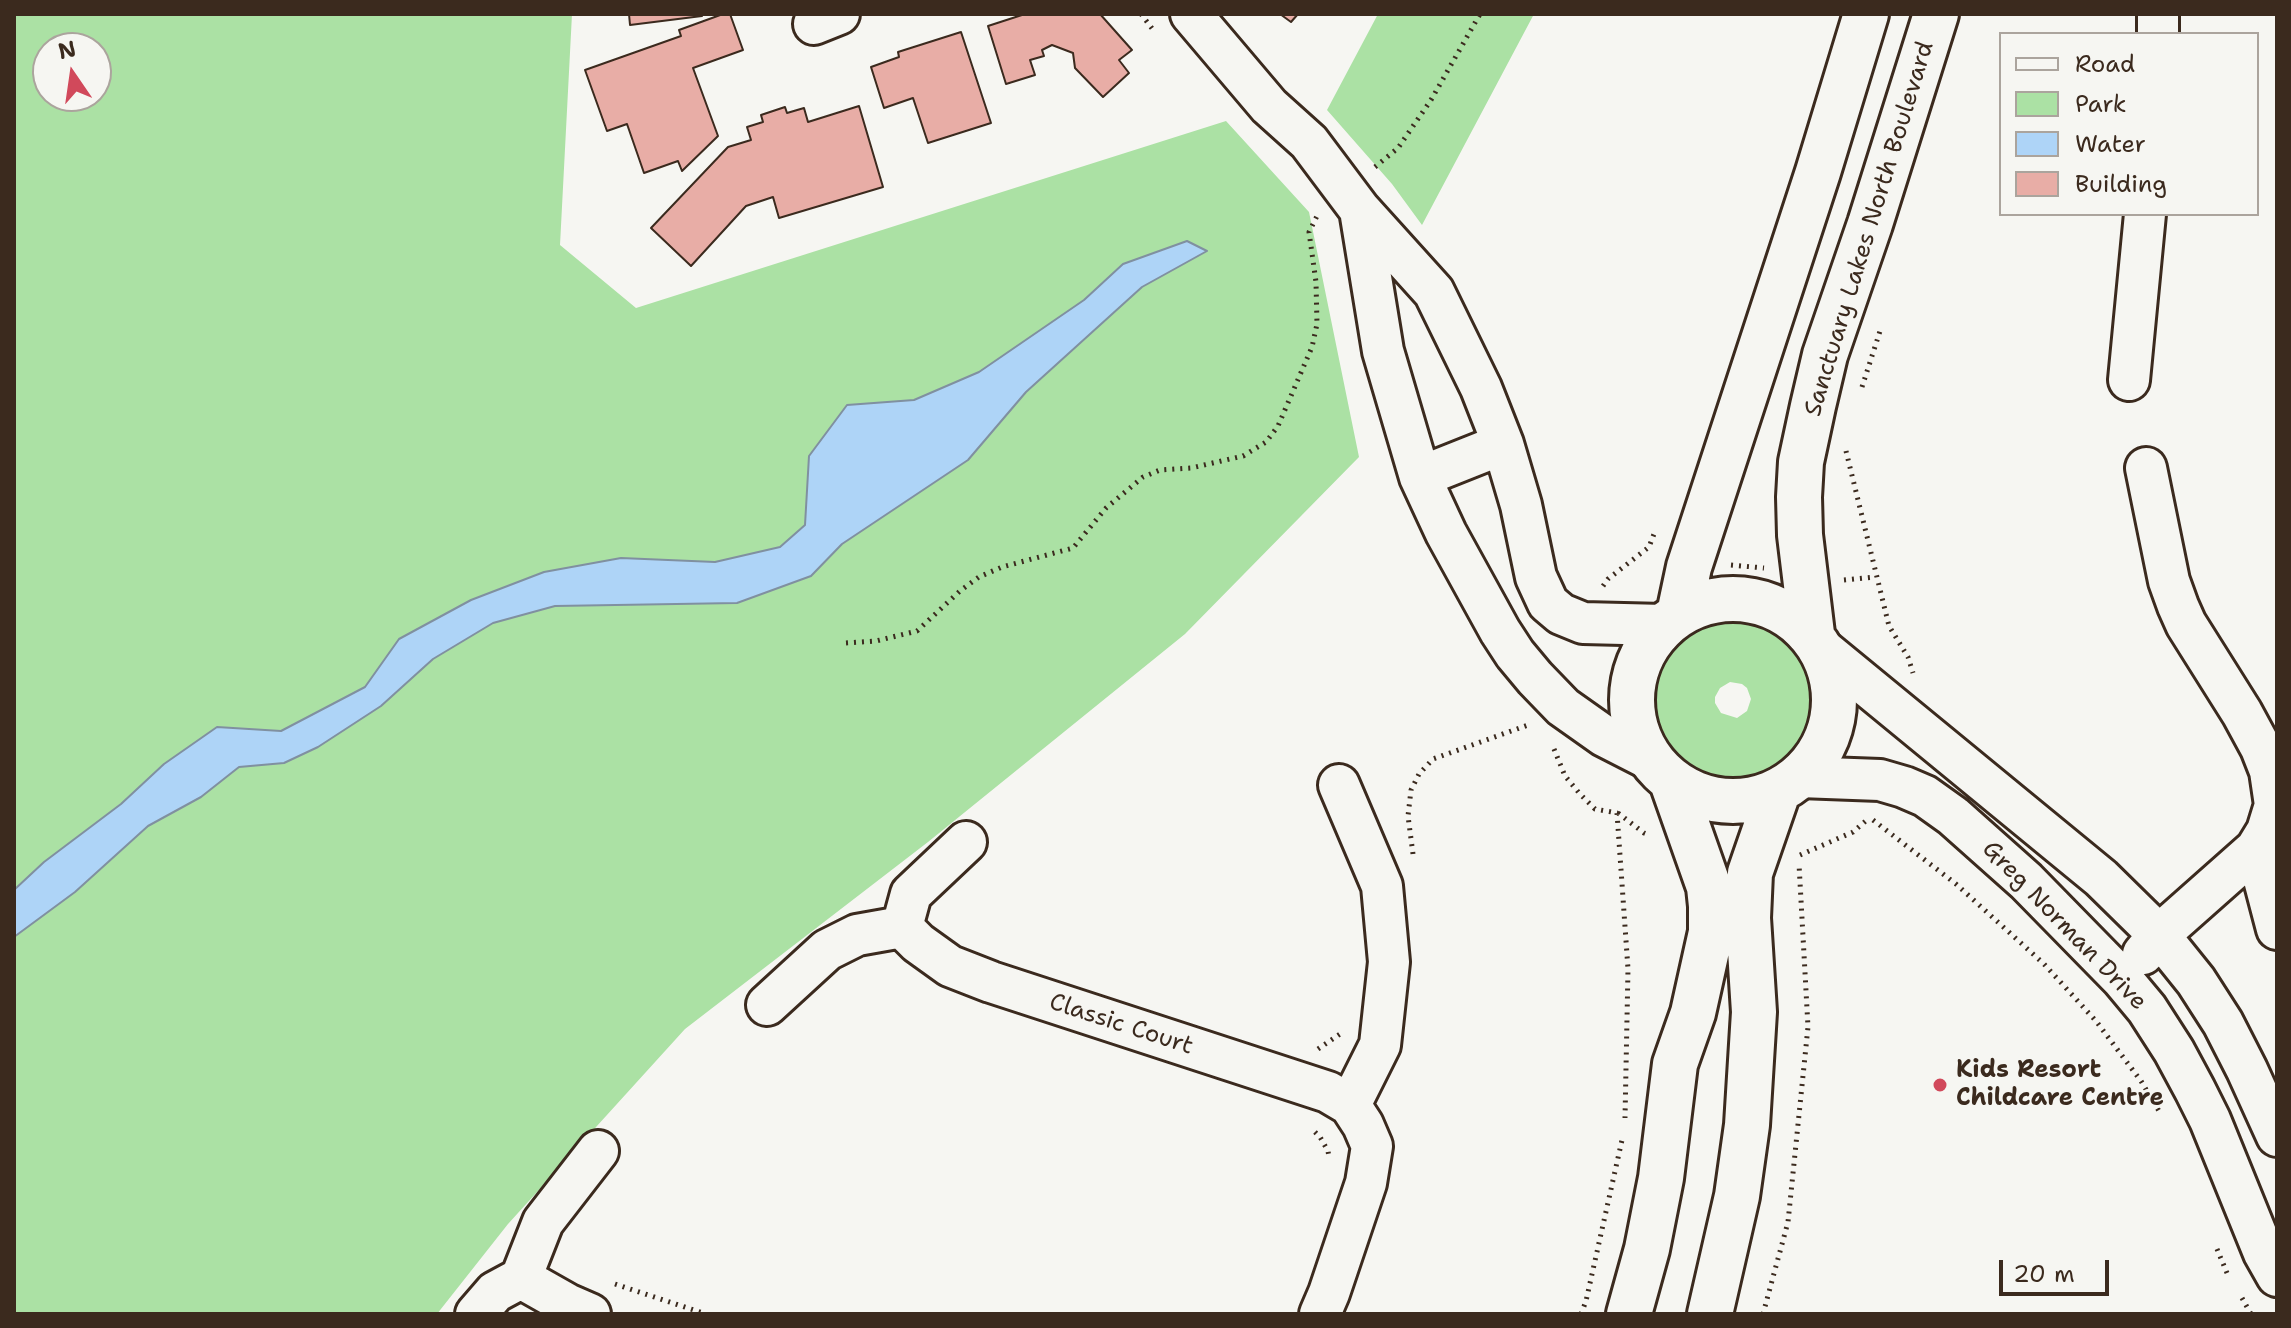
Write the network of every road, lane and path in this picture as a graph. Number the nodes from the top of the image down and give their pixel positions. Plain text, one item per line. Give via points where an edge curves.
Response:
1 (1191, 14) edge
2 (1480, 14) edge
3 (1866, 14) edge
4 (1936, 14) edge
5 (1352, 200) junction
6 (2145, 216) edge
7 (2129, 380) dead end
8 (1503, 444) junction
9 (2146, 468) dead end
10 (1420, 477) junction
11 (1637, 558) dead end
12 (1689, 567) junction
13 (1875, 577) dead end
14 (1806, 580) junction
15 (1672, 619) junction
16 (1817, 641) junction
17 (846, 643) dead end
18 (1661, 770) junction
19 (1789, 784) junction
20 (1339, 785) dead end
21 (1869, 817) dead end
22 (966, 842) dead end
23 (2256, 849) junction
24 (902, 927) junction
25 (2277, 929) edge
26 (2159, 935) junction
27 (2122, 979) junction
28 (767, 1005) dead end
29 (1350, 1105) junction
30 (2161, 1115) dead end
31 (2277, 1136) edge
32 (598, 1151) dead end
33 (2214, 1241) dead end
34 (2277, 1276) edge
35 (521, 1278) junction
36 (2231, 1279) dead end
37 (2238, 1291) dead end
38 (476, 1314) edge
39 (590, 1314) edge
40 (1320, 1314) edge
41 (1629, 1314) edge
42 (1710, 1314) edge
43 (2251, 1314) edge

1 - 5 street via 1269,106 1309,142
2 - 5 path via 1398,148
3 - 12 street
4 - 14 street, Sanctuary Lakes North Boulevard via 1813,406 1799,497
5 - 8 street via 1434,292
5 - 10 street via 1383,351
5 - 17 path via 1318,214 1309,232 1317,324 1278,426 1266,442 1243,456 1143,477 1106,508 1073,548 979,577 917,631
6 - 7 street
8 - 10 street
8 - 15 street via 1536,577 1548,603 1583,623
9 - 23 street via 2178,606 2270,771 2275,805
10 - 18 street via 1460,560 1515,654 1563,707
11 - 12 path via 1655,566
12 - 14 path via 1747,565
12 - 15 street
13 - 14 path
14 - 16 street, Sanctuary Lakes North Boulevard
15 - 16 street via 1706,602 1735,598 1790,615
15 - 18 street via 1646,647 1634,674 1631,704 1636,732
16 - 19 street via 1834,681 1835,716 1823,749
16 - 26 street, Greg Norman Drive via 2101,878
18 - 19 street via 1697,796 1724,802 1752,800
18 - 41 street via 1709,887 1711,932 1675,1064 1661,1178
19 - 27 street, Greg Norman Drive via 1880,780 1925,796 2026,881
19 - 42 street via 1750,873 1754,1012 1747,1125
20 - 29 street via 1382,886 1389,962 1380,1045
21 - 30 path via 1956,884 2044,964 2096,1021
22 - 24 street via 911,894
23 - 25 street
23 - 26 street
24 - 28 street via 857,935 827,950
24 - 29 street, Classic Court via 950,966 1328,1092
26 - 27 street
26 - 31 street, Greg Norman Drive via 2223,1023
27 - 34 street, Greg Norman Drive via 2147,1009 2195,1090
29 - 40 street via 1372,1146 1366,1183
32 - 35 street via 543,1222
33 - 36 path
35 - 38 street via 495,1292
35 - 39 street
37 - 43 path

